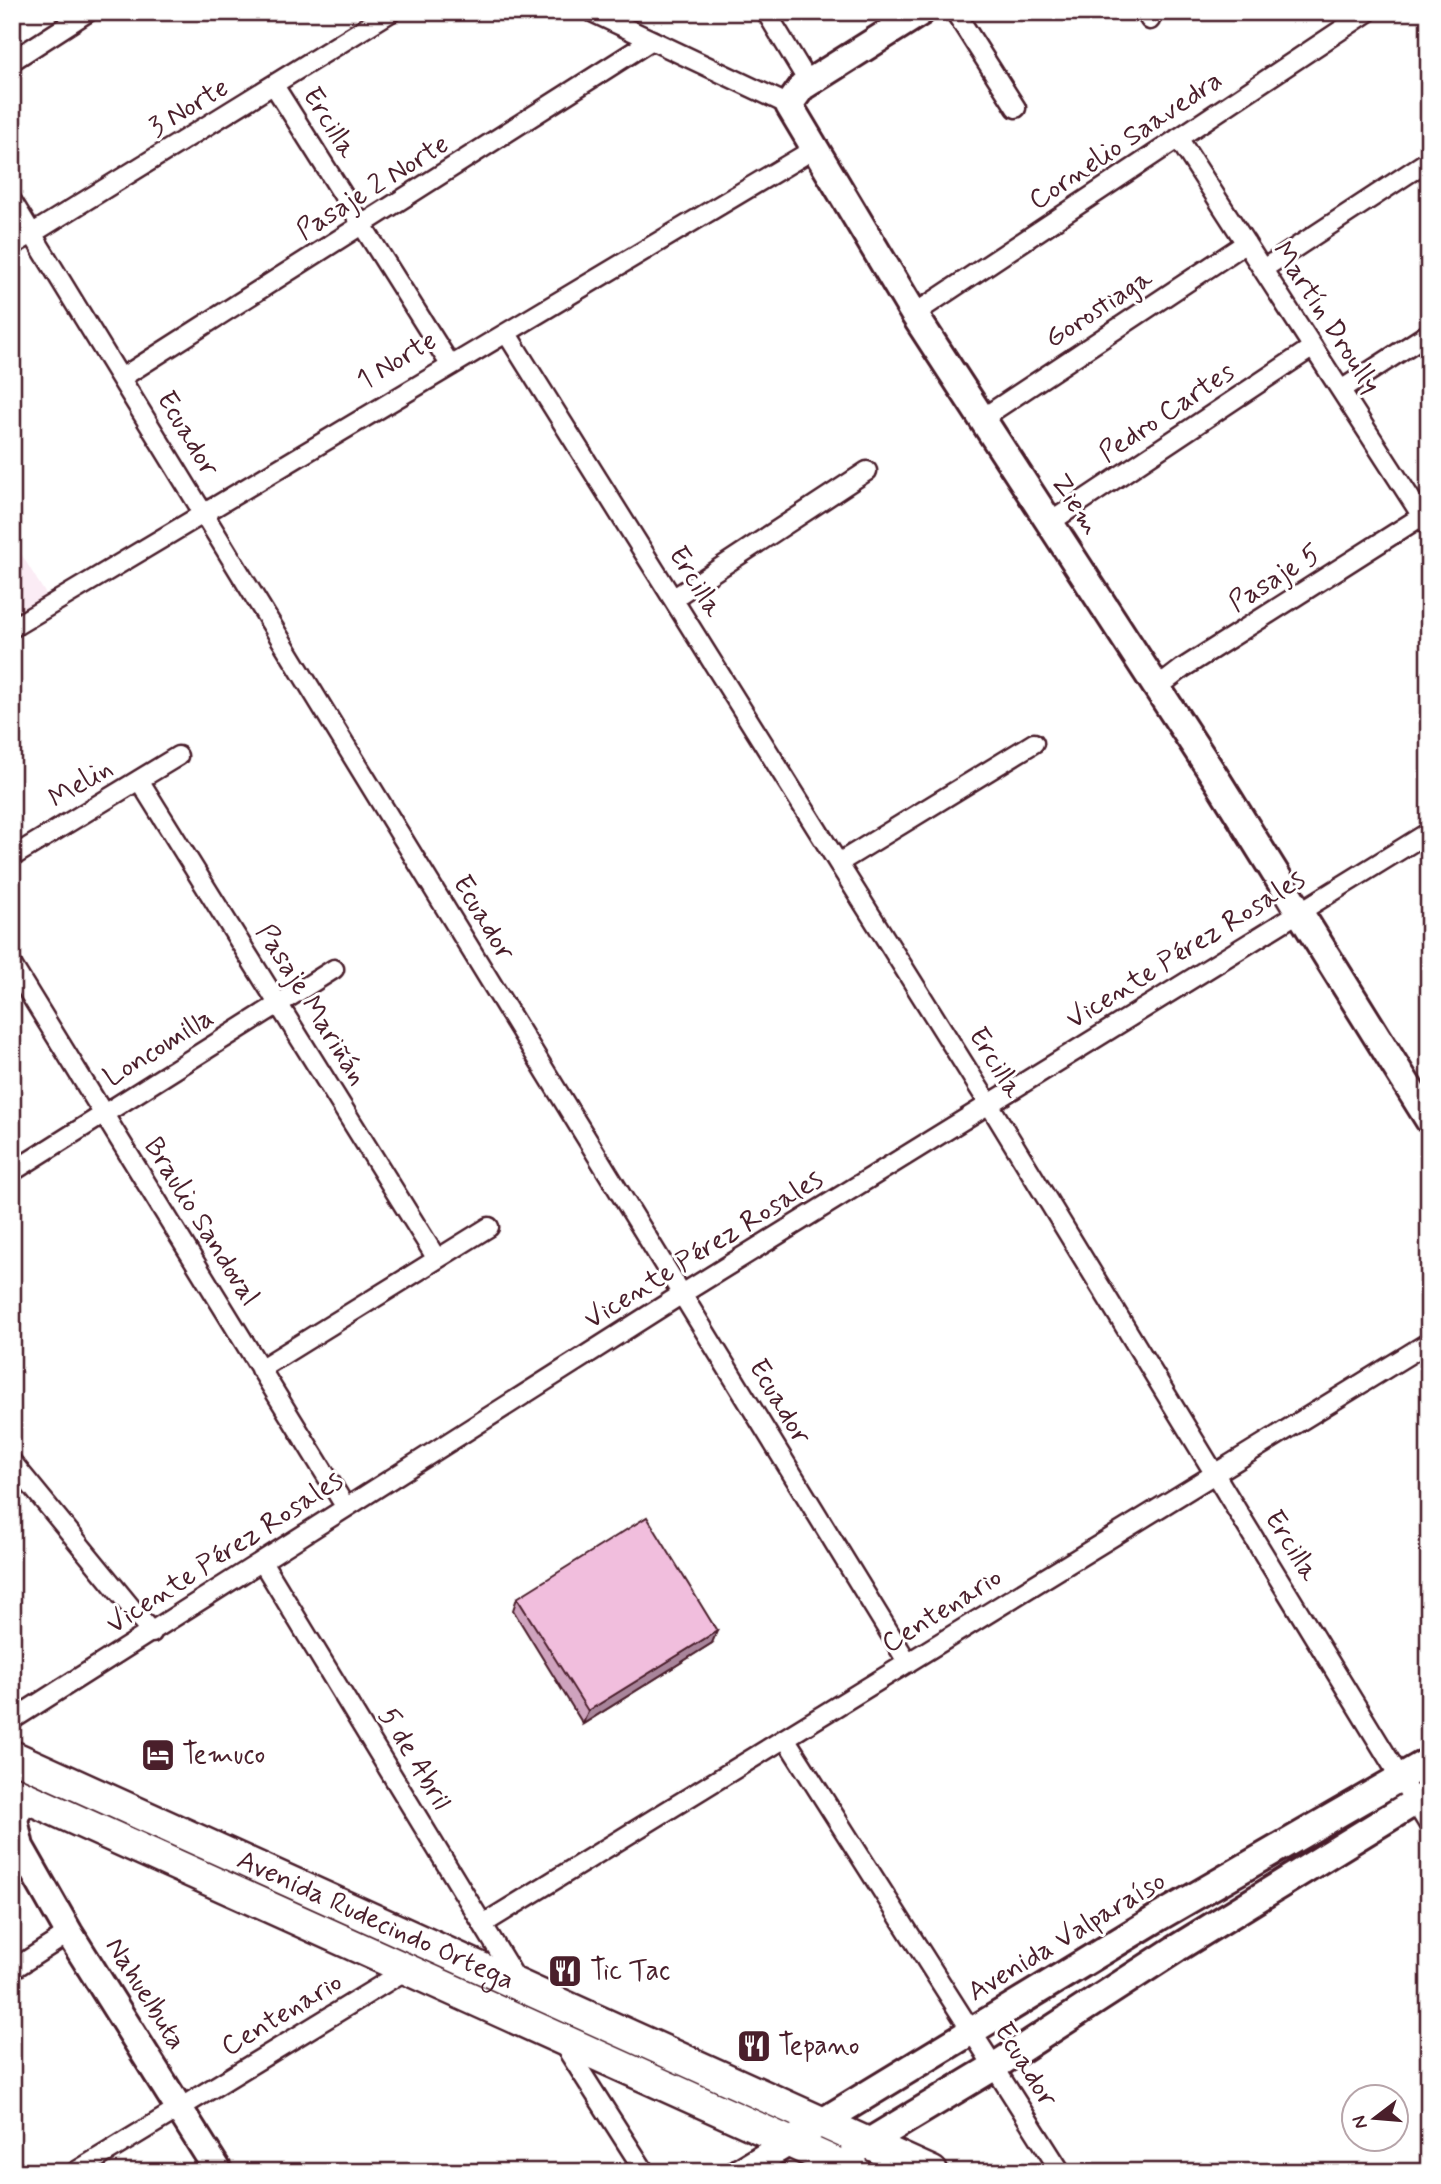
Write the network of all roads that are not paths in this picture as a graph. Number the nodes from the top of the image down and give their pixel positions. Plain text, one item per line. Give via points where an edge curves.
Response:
1 (88, 12) edge
2 (391, 12) edge
3 (592, 12) edge
4 (766, 12) edge
5 (921, 12) edge
6 (956, 12) edge
7 (1368, 12) edge
8 (652, 40) junction
9 (12, 61) edge
10 (809, 83) junction
11 (275, 87) junction
12 (789, 105) junction
13 (1016, 108) dead end
14 (1178, 138) junction
15 (814, 149) junction
16 (1429, 160) edge
17 (12, 201) edge
18 (363, 226) junction
19 (32, 234) junction
20 (1246, 243) junction
21 (12, 246) edge
22 (1263, 269) junction
23 (914, 314) junction
24 (1429, 333) edge
25 (507, 334) junction
26 (1313, 348) junction
27 (451, 366) junction
28 (121, 378) junction
29 (1341, 390) junction
30 (981, 419) junction
31 (867, 471) dead end
32 (204, 513) junction
33 (1425, 521) edge
34 (1049, 523) junction
35 (674, 598) junction
36 (12, 628) edge
37 (1157, 688) junction
38 (1034, 743) dead end
39 (178, 756) dead end
40 (139, 780) junction
41 (1429, 832) edge
42 (12, 857) edge
43 (840, 862) junction
44 (1299, 911) junction
45 (12, 965) edge
46 (334, 969) dead end
47 (280, 1004) junction
48 (989, 1104) junction
49 (104, 1114) junction
50 (1429, 1120) edge
51 (12, 1172) edge
52 (489, 1227) dead end
53 (437, 1259) junction
54 (682, 1294) junction
55 (1429, 1342) edge
56 (260, 1369) junction
57 (12, 1462) edge
58 (1216, 1473) junction
59 (345, 1506) junction
60 (263, 1563) junction
61 (152, 1633) junction
62 (908, 1663) junction
63 (12, 1720) edge
64 (785, 1738) junction
65 (12, 1756) edge
66 (1429, 1761) edge
67 (1402, 1777) junction
68 (18, 1793) edge
69 (1422, 1797) edge
70 (1429, 1825) edge
71 (16, 1844) edge
72 (483, 1924) junction
73 (69, 1933) junction
74 (408, 1969) junction
75 (12, 1970) edge
76 (519, 1984) junction
77 (973, 2031) junction
78 (559, 2036) junction
79 (995, 2066) junction
80 (180, 2108) junction
81 (822, 2123) junction
82 (789, 2141) junction
83 (867, 2143) junction
84 (837, 2168) edge
85 (75, 2172) edge
86 (219, 2172) edge
87 (645, 2172) edge
88 (740, 2172) edge
89 (932, 2172) edge
90 (1061, 2172) edge

1 - 9 street
2 - 11 street, 3 Norte
3 - 8 street
4 - 10 street
5 - 10 street
6 - 13 street
7 - 14 street, Cornelio Saavedra
8 - 12 street
8 - 18 street, Pasaje 2 Norte
10 - 12 street
11 - 18 street, Ercilla
11 - 19 street, 3 Norte
12 - 15 street, Ziem
14 - 20 street, Martín Droully
14 - 23 street, Cornelio Saavedra
15 - 23 street, Ziem
15 - 25 street, 1 Norte
16 - 22 street
17 - 19 street, Ecuador
18 - 27 street, Ercilla
18 - 28 street, Pasaje 2 Norte
19 - 21 street, 3 Norte
19 - 28 street, Ecuador
20 - 22 street, Martín Droully
20 - 30 street, Gorostiaga
22 - 26 street, Martín Droully
23 - 30 street, Ziem
24 - 29 street
25 - 27 street, 1 Norte
25 - 35 street, Ercilla
26 - 29 street, Martín Droully
26 - 34 street, Pedro Cartes
27 - 32 street, 1 Norte
28 - 32 street, Ecuador
29 - 33 street, Martín Droully
30 - 34 street, Ziem
31 - 35 street
32 - 36 street, 1 Norte
32 - 54 street, Ecuador
33 - 37 street, Pasaje 5
34 - 37 street, Ziem
35 - 43 street, Ercilla
37 - 44 street, Ziem
38 - 43 street
39 - 40 street, Melin
40 - 42 street, Melin
40 - 47 street, Pasaje Mariñán
41 - 44 street, Vicente Pérez Rosales
43 - 48 street, Ercilla
44 - 48 street, Vicente Pérez Rosales
44 - 50 street, Ziem
45 - 49 street, Braulio Sandoval
46 - 47 street, Loncomilla
47 - 49 street, Loncomilla
47 - 53 street, Pasaje Mariñán
48 - 54 street, Vicente Pérez Rosales
48 - 58 street, Ercilla
49 - 51 street, Loncomilla
49 - 56 street, Braulio Sandoval
52 - 53 street
53 - 56 street
54 - 59 street, Vicente Pérez Rosales
54 - 62 street, Ecuador
55 - 58 street, Centenario
56 - 59 street, Braulio Sandoval
57 - 61 street
58 - 62 street, Centenario
58 - 67 street, Ercilla
59 - 60 street, Vicente Pérez Rosales
60 - 61 street, Vicente Pérez Rosales
60 - 72 street, 5 de Abril
61 - 63 street, Vicente Pérez Rosales
62 - 64 street, Centenario
64 - 72 street, Centenario
64 - 77 street, Ecuador
65 - 76 main road, Avenida Rudecindo Ortega
66 - 67 street, Avenida Valparaíso
67 - 69 street, Ercilla
67 - 77 street, Avenida Valparaíso
68 - 71 street, Nahuelbuta
68 - 74 main road, Avenida Rudecindo Ortega
69 - 70 street, Ercilla
69 - 79 street
71 - 73 street, Nahuelbuta
72 - 76 street, 5 de Abril
73 - 75 street
73 - 80 street, Nahuelbuta
74 - 78 main road, Avenida Rudecindo Ortega
74 - 80 street, Centenario
76 - 81 main road, Avenida Rudecindo Ortega
77 - 79 street, Ecuador
77 - 81 street, Avenida Valparaíso
78 - 82 main road, Avenida Rudecindo Ortega
78 - 87 street
79 - 83 street
79 - 90 street, Ecuador
80 - 85 street, Centenario
80 - 86 street, Nahuelbuta
81 - 82 street, Avenida Valparaíso
81 - 83 main road, Avenida Rudecindo Ortega
82 - 84 main road, Avenida Rudecindo Ortega
82 - 88 street, Avenida Valparaíso
83 - 84 street
83 - 89 main road, Avenida Rudecindo Ortega

